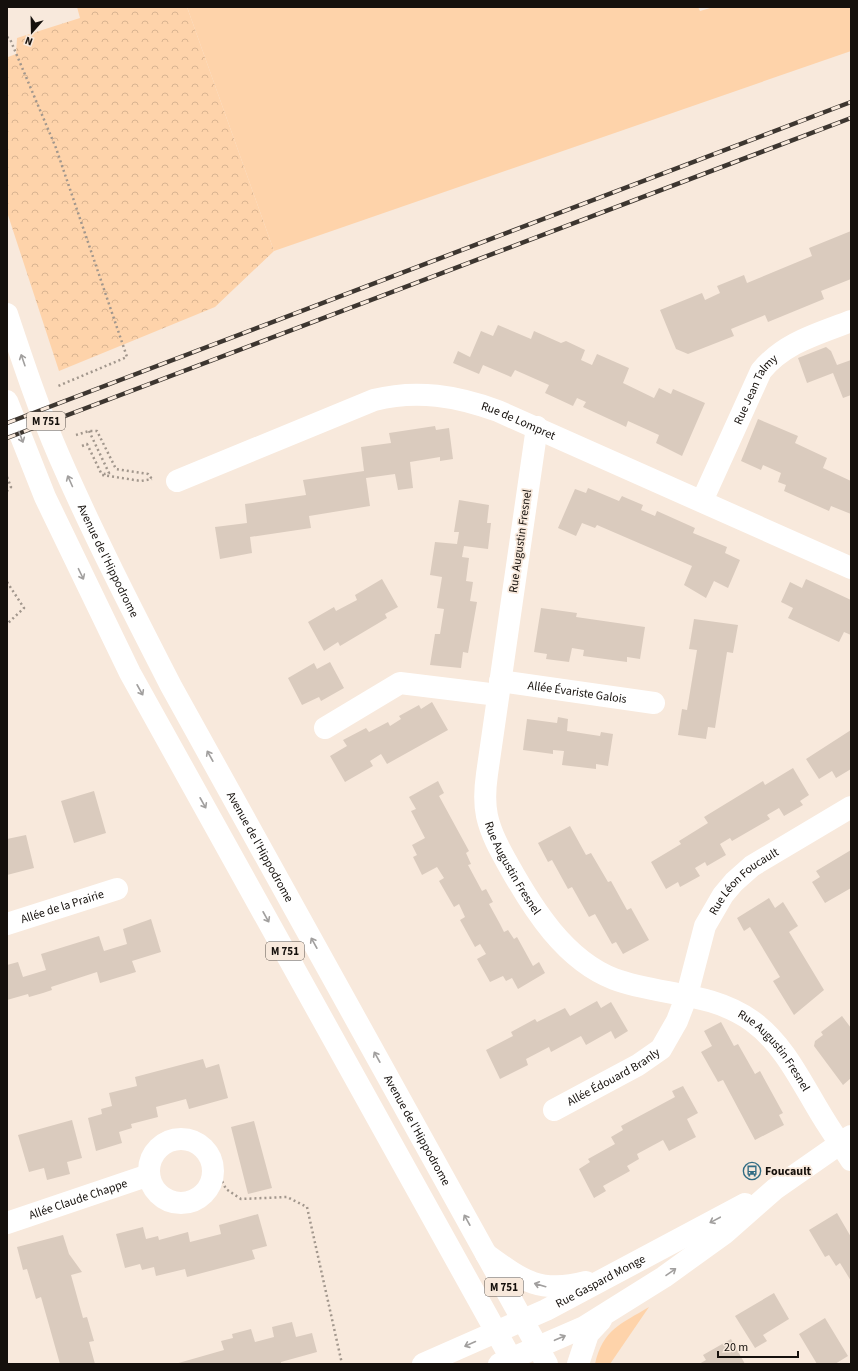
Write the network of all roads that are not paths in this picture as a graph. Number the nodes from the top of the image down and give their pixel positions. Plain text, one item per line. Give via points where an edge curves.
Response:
1 (9, 319) edge
2 (851, 321) edge
3 (7, 401) edge
4 (537, 427) junction
5 (177, 481) dead end
6 (702, 501) junction
7 (851, 568) edge
8 (499, 688) junction
9 (654, 703) dead end
10 (325, 728) dead end
11 (851, 807) edge
12 (117, 889) dead end
13 (7, 924) edge
14 (687, 995) junction
15 (554, 1110) dead end
16 (848, 1146) edge
17 (149, 1175) junction
18 (775, 1189) junction
19 (7, 1223) edge
20 (486, 1254) junction
21 (631, 1266) junction
22 (608, 1314) junction
23 (523, 1321) junction
24 (496, 1333) junction
25 (542, 1355) edge
26 (508, 1362) edge
27 (423, 1364) edge
28 (578, 1364) edge

20 -> 1 street, Avenue de l'Hippodrome / M 751 via 171,686 124,595 58,454 33,391
2 - 6 street, Rue Jean Talmy via 789,346 765,365 753,386
3 -> 24 street, M 751 via 64,538 130,673
4 - 5 street, Rue de Lompret via 498,410 464,400 425,394 390,396 374,400
4 - 6 street, Rue de Lompret
4 - 8 street, Rue Augustin Fresnel
6 - 7 street, Rue de Lompret
8 - 9 street, Allée Évariste Galois
8 - 10 street, Allée Évariste Galois via 400,683
8 - 14 street, Rue Augustin Fresnel via 486,781 487,817 499,848 527,899 570,949 599,971 614,979
11 - 14 street, Rue Léon Foucault via 752,866 722,895 705,926
12 - 13 street, Allée de la Prairie
14 - 15 street, Allée Édouard Branly via 661,1049 638,1065
14 - 16 street, Rue Augustin Fresnel via 719,1002 736,1010 765,1031 787,1058 829,1127
16 - 18 street, Rue Gaspard Monge
17 - 17 street via 153,1187 161,1197 172,1203 184,1204 196,1200 205,1193 212,1182 211,1158 198,1144 179,1139 166,1143 156,1151 150,1162
17 - 19 street, Allée Claude Chappe
18 -> 21 street, Rue Gaspard Monge
22 -> 18 street, Rue Gaspard Monge via 706,1248
21 -> 20 street via 571,1286 545,1287 518,1276
20 - 23 street, Avenue de l'Hippodrome / M 751
21 - 23 street, Rue Gaspard Monge
25 -> 22 street, Rue Gaspard Monge
22 - 28 street via 588,1334
23 - 24 street, Rue Gaspard Monge
23 - 25 street, Avenue de l'Hippodrome / M 751
24 - 26 street, M 751
24 -> 27 street, Rue Gaspard Monge
25 - 26 street, Rue Gaspard Monge

